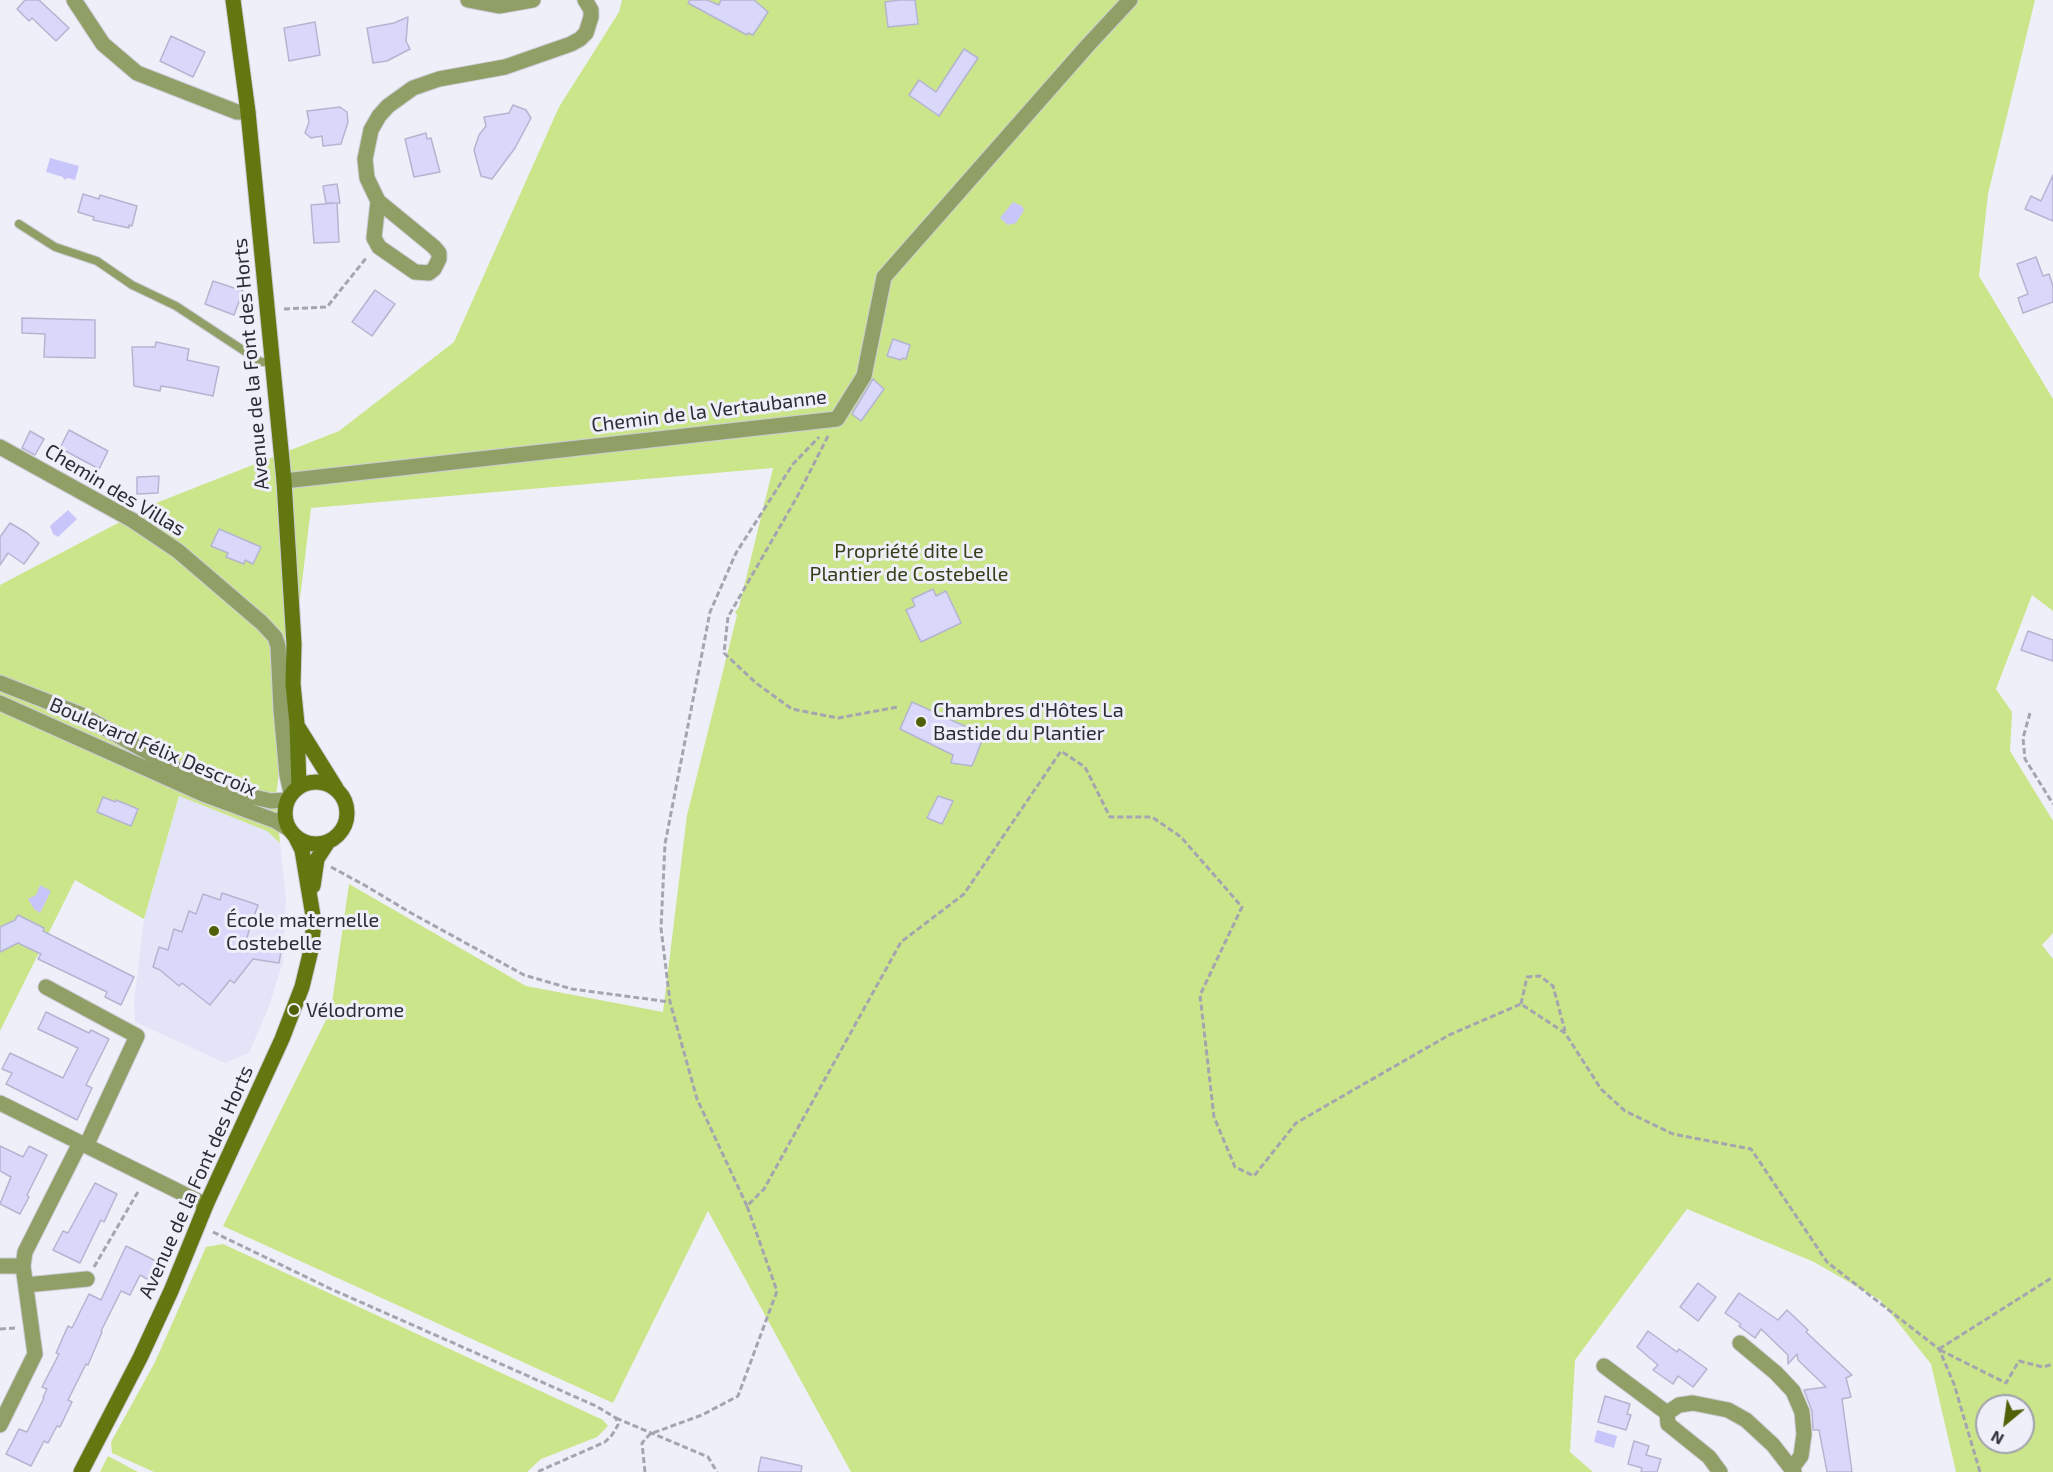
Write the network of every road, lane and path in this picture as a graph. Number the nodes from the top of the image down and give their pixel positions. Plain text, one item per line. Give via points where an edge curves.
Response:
1 (74, 0) edge
2 (233, 0) edge
3 (468, 0) edge
4 (533, 0) edge
5 (585, 0) edge
6 (1130, 0) edge
7 (248, 112) junction
8 (378, 201) junction
9 (19, 224) dead end
10 (377, 244) junction
11 (267, 309) junction
12 (271, 362) junction
13 (837, 419) junction
14 (0, 447) edge
15 (284, 481) junction
16 (0, 683) edge
17 (0, 703) edge
18 (898, 707) dead end
19 (2030, 712) dead end
20 (297, 724) junction
21 (337, 790) junction
22 (292, 793) junction
23 (2053, 804) edge
24 (292, 832) junction
25 (328, 842) junction
26 (318, 860) junction
27 (311, 898) junction
28 (46, 987) dead end
29 (670, 1002) junction
30 (1521, 1004) junction
31 (1565, 1033) junction
32 (0, 1103) edge
33 (83, 1145) junction
34 (142, 1185) dead end
35 (206, 1204) junction
36 (747, 1206) junction
37 (197, 1227) junction
38 (0, 1266) edge
39 (23, 1266) junction
40 (2053, 1277) edge
41 (87, 1279) joint
42 (26, 1285) junction
43 (1740, 1343) dead end
44 (1939, 1349) junction
45 (2053, 1364) edge
46 (1604, 1366) dead end
47 (1667, 1413) junction
48 (616, 1418) junction
49 (0, 1425) edge
50 (650, 1434) junction
51 (1793, 1470) edge
52 (81, 1472) edge
53 (537, 1472) edge
54 (645, 1472) edge
55 (717, 1472) edge
56 (1720, 1472) edge
57 (1980, 1472) edge

1 - 7 street via 103,44 137,73 237,112
2 - 7 main road, Avenue de la Font des Horts
3 - 4 street via 499,6
5 - 8 street via 591,17 580,39 504,67 413,88 388,106 371,130 365,159 367,178
6 - 13 street, Chemin de la Vertaubanne via 884,277 864,376
7 - 11 main road, Avenue de la Font des Horts
8 - 10 street via 374,227
8 - 10 street via 434,247 439,259 429,273 415,272
9 - 12 lane via 55,247 97,261 132,285 176,306 261,362
10 - 11 path via 327,307
11 - 12 main road, Avenue de la Font des Horts
12 - 15 main road, Avenue de la Font des Horts
13 - 15 street, Chemin de la Vertaubanne
13 - 18 path via 728,617 724,653 792,709 838,718
13 - 29 path via 793,464 736,553 710,612 665,844 661,928
14 - 22 street, Chemin des Villas via 132,520 178,551 274,637 280,660 281,710
15 - 20 main road, Avenue de la Font des Horts
16 - 22 street, Boulevard Félix Descroix via 82,715 219,789 271,801
17 - 24 street, Boulevard Félix Descroix via 192,789 276,821
19 - 23 path via 2024,738 2025,759
20 - 21 main road, Avenue de la Font des Horts
20 - 22 main road, Avenue de la Font des Horts
21 - 22 main road via 325,783 311,782
21 - 25 main road via 347,814 342,831
22 - 24 main road via 285,818
24 - 25 main road via 307,843
24 - 27 main road, Avenue de la Font des Horts via 302,849
25 - 26 main road, Avenue de la Font des Horts
26 - 27 main road, Avenue de la Font des Horts
26 - 29 path via 524,975 572,989
27 - 35 main road, Avenue de la Font des Horts via 311,950 298,999
28 - 33 street via 137,1036
29 - 36 path via 697,1099
30 - 31 path
30 - 31 path via 1527,977 1540,976 1553,986
30 - 36 path via 1449,1035 1296,1123 1254,1176 1235,1167 1214,1117 1200,995 1242,907 1181,837 1152,817 1110,817 1085,767 1061,751 964,894 901,942 764,1189
31 - 44 path via 1601,1089 1625,1111 1673,1134 1751,1149 1827,1262
32 - 33 street
33 - 35 street
33 - 39 street via 25,1252
34 - 41 path
35 - 37 main road, Avenue de la Font des Horts
36 - 50 path via 777,1291 738,1396 702,1415
37 - 48 path via 222,1235
37 - 52 main road, Avenue de la Font des Horts via 140,1358
38 - 39 street
39 - 42 street
40 - 44 path
41 - 42 street
42 - 49 street via 35,1354
43 - 51 street via 1793,1390 1802,1412 1804,1434 1801,1456
44 - 45 path via 2006,1383 2019,1361 2043,1367
44 - 57 path via 1954,1384
46 - 47 street
47 - 51 street via 1678,1405 1693,1403 1728,1410 1746,1420
47 - 56 street via 1668,1424 1709,1457
48 - 50 path
48 - 53 path via 618,1425 604,1442
50 - 54 path via 642,1443
50 - 55 path via 708,1457

